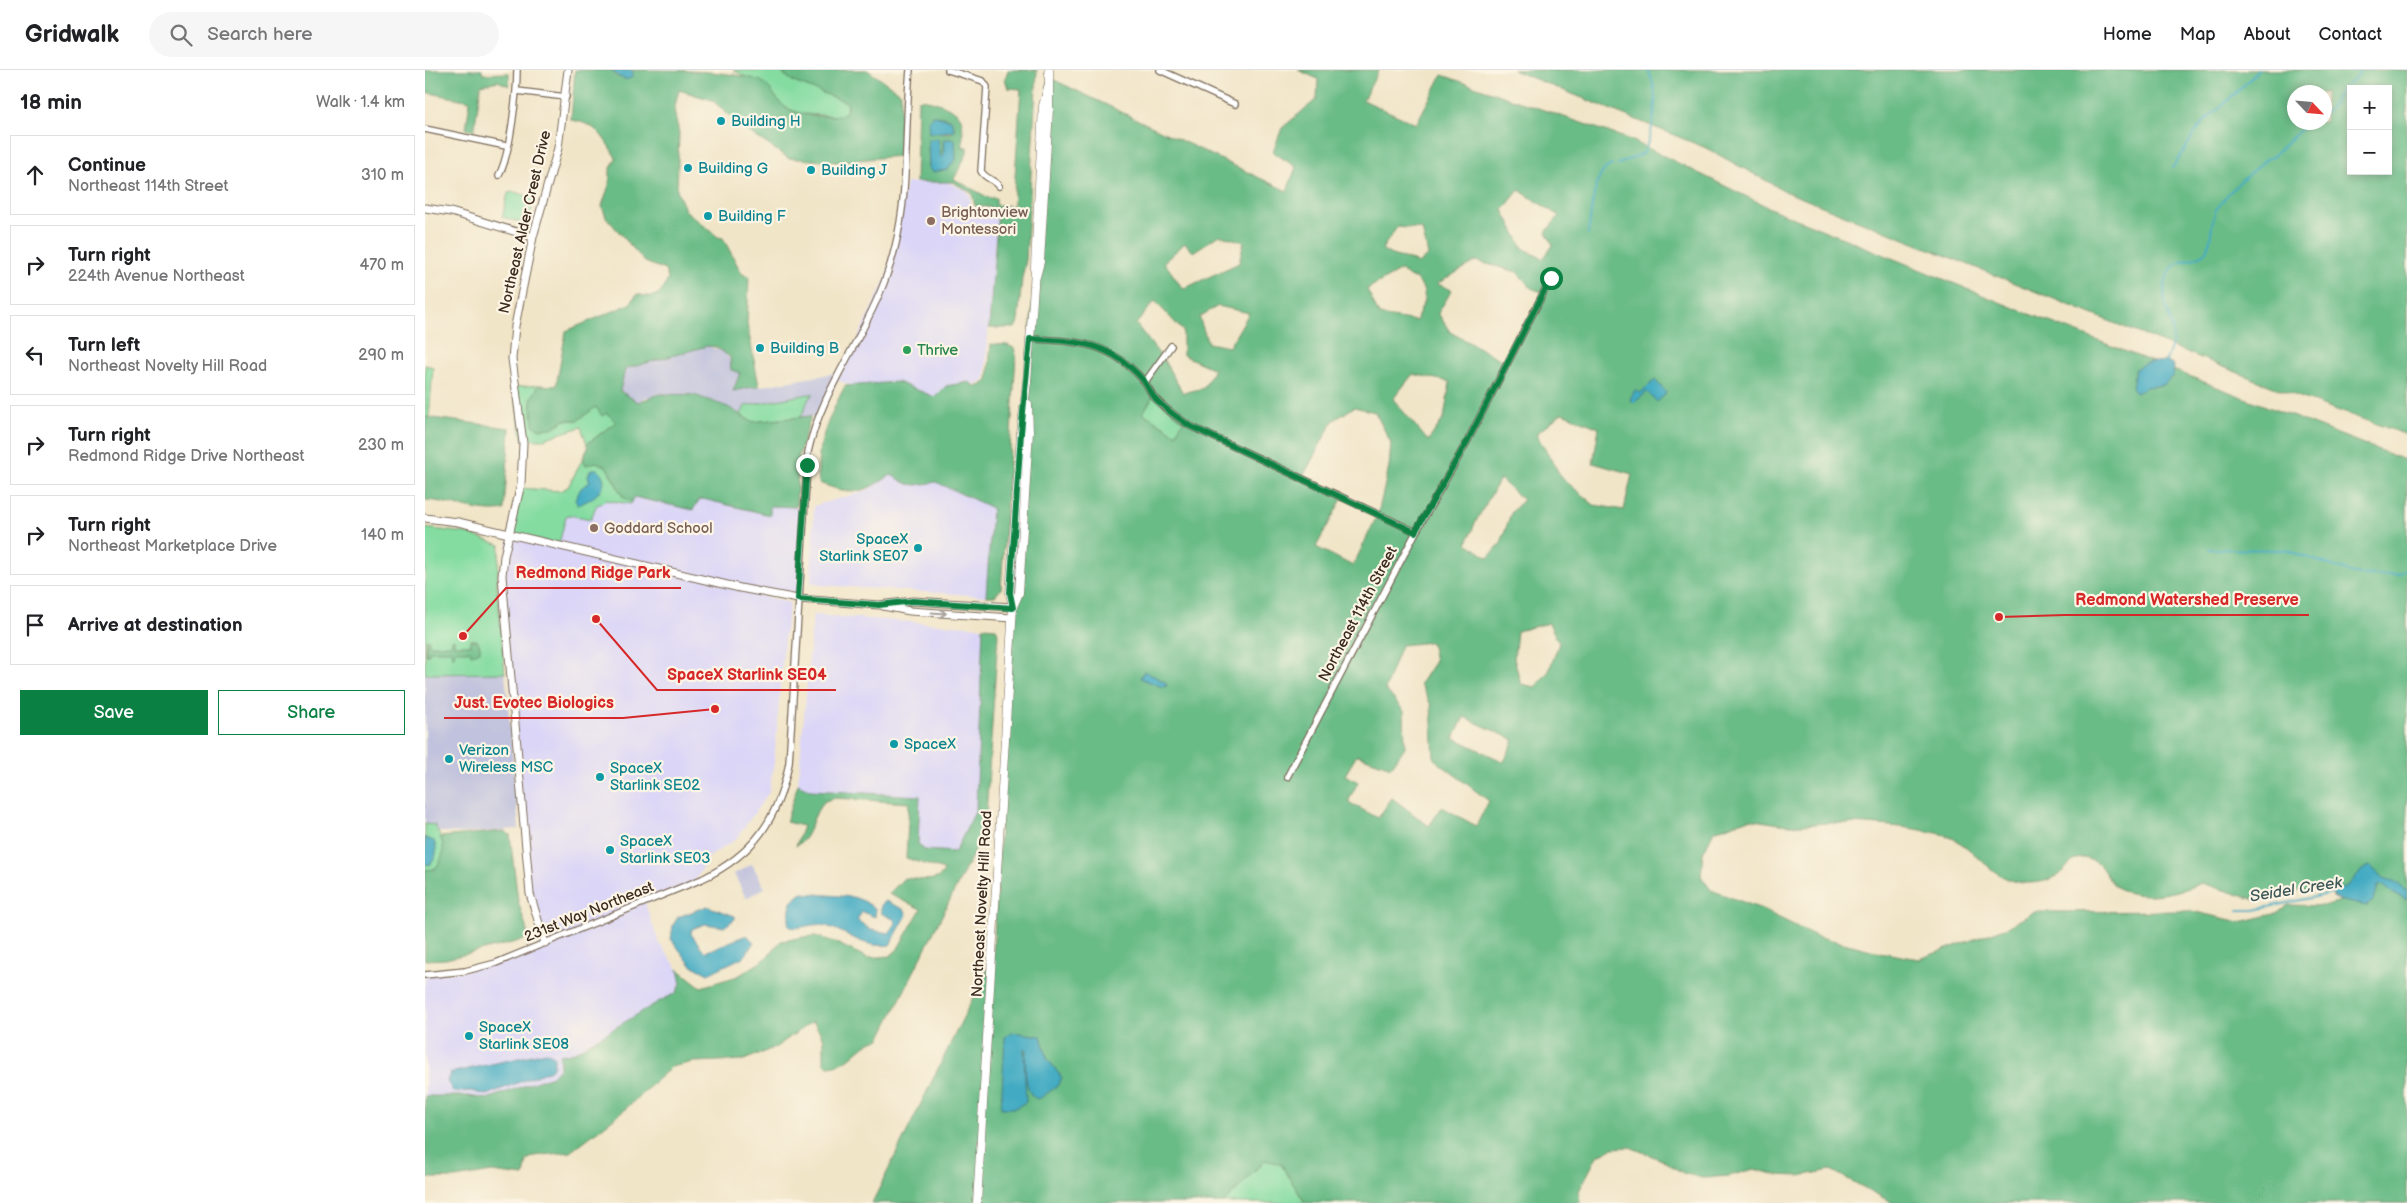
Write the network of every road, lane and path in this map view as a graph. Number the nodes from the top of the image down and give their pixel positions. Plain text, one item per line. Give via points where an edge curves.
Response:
1 (517, 70) edge
2 (568, 70) edge
3 (910, 70) edge
4 (948, 70) edge
5 (1049, 70) edge
6 (1159, 70) edge
7 (517, 91) junction
8 (566, 97) junction
9 (1235, 104) dead end
10 (425, 129) edge
11 (506, 146) junction
12 (499, 175) dead end
13 (999, 186) dead end
14 (425, 208) edge
15 (533, 237) junction
16 (1551, 278) dead end
17 (1030, 339) junction
18 (1171, 346) dead end
19 (1145, 382) junction
20 (425, 518) edge
21 (1415, 532) junction
22 (509, 534) junction
23 (798, 599) junction
24 (879, 605) junction
25 (1013, 608) junction
26 (1012, 618) junction
27 (1287, 777) dead end
28 (545, 944) junction
29 (425, 975) edge
30 (977, 1203) edge

1 - 7 street
2 - 8 street, Northeast Alder Crest Drive
3 - 23 street, 231st Way Northeast via 906,183 899,228 875,306 811,436
4 - 13 street via 983,81 987,87 981,171
5 - 17 main road, Northeast Novelty Hill Road via 1043,106
6 - 9 street
7 - 8 street
7 - 11 street
8 - 15 street, Northeast Alder Crest Drive via 558,148
10 - 11 street
11 - 12 street
14 - 15 street via 451,212
15 - 22 street, Northeast Alder Crest Drive via 518,308 513,351 514,387 523,443 521,488
16 - 21 street, Northeast 114th Street via 1468,440
17 - 19 street via 1095,345 1119,357
17 - 25 main road, Northeast Novelty Hill Road via 1010,593
18 - 19 street
19 - 21 street via 1164,407 1190,426
20 - 22 street
21 - 27 street, Northeast 114th Street
22 - 23 street
22 - 28 street, Northeast Alder Crest Drive via 502,592 530,894
23 - 24 street
23 - 28 street, 231st Way Northeast via 785,787 777,809 752,844 727,866 702,879
24 - 25 street via 913,601
24 -> 26 street via 911,611
25 - 26 main road, Northeast Novelty Hill Road
26 - 30 main road, Northeast Novelty Hill Road
28 - 29 street, 231st Way Northeast via 496,963 465,971

